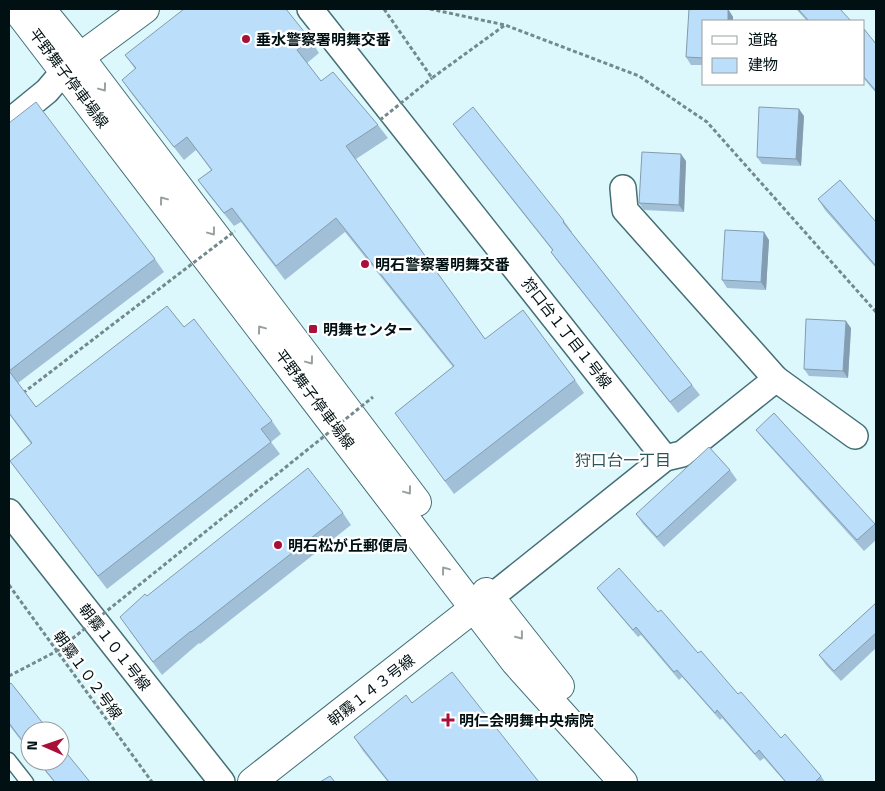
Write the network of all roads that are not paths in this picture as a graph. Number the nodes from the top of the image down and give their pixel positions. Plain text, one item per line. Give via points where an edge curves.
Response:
1 (16, 9) edge
2 (40, 9) edge
3 (145, 9) edge
4 (310, 9) edge
5 (72, 64) junction
6 (9, 122) edge
7 (623, 188) dead end
8 (776, 379) junction
9 (855, 436) dead end
10 (666, 458) junction
11 (9, 512) edge
12 (482, 603) junction
13 (9, 759) edge
14 (27, 782) edge
15 (222, 782) edge
16 (252, 782) edge
17 (623, 782) edge
18 (641, 782) edge

1 - 5 main road, 平野舞子停車場線
2 - 5 main road, 平野舞子停車場線
3 - 5 main road
4 - 10 street, 狩口台１丁目１号線
5 - 6 street via 47,91
5 - 12 main road, 平野舞子停車場線
7 - 8 street via 625,210
8 - 9 street
8 - 10 street via 682,454
10 - 12 street
11 - 15 street, 朝霧１０１号線
12 - 16 main road, 朝霧１４３号線
12 - 17 main road, 平野舞子停車場線 via 515,662
12 -> 18 main road, 平野舞子停車場線
13 - 14 lane

